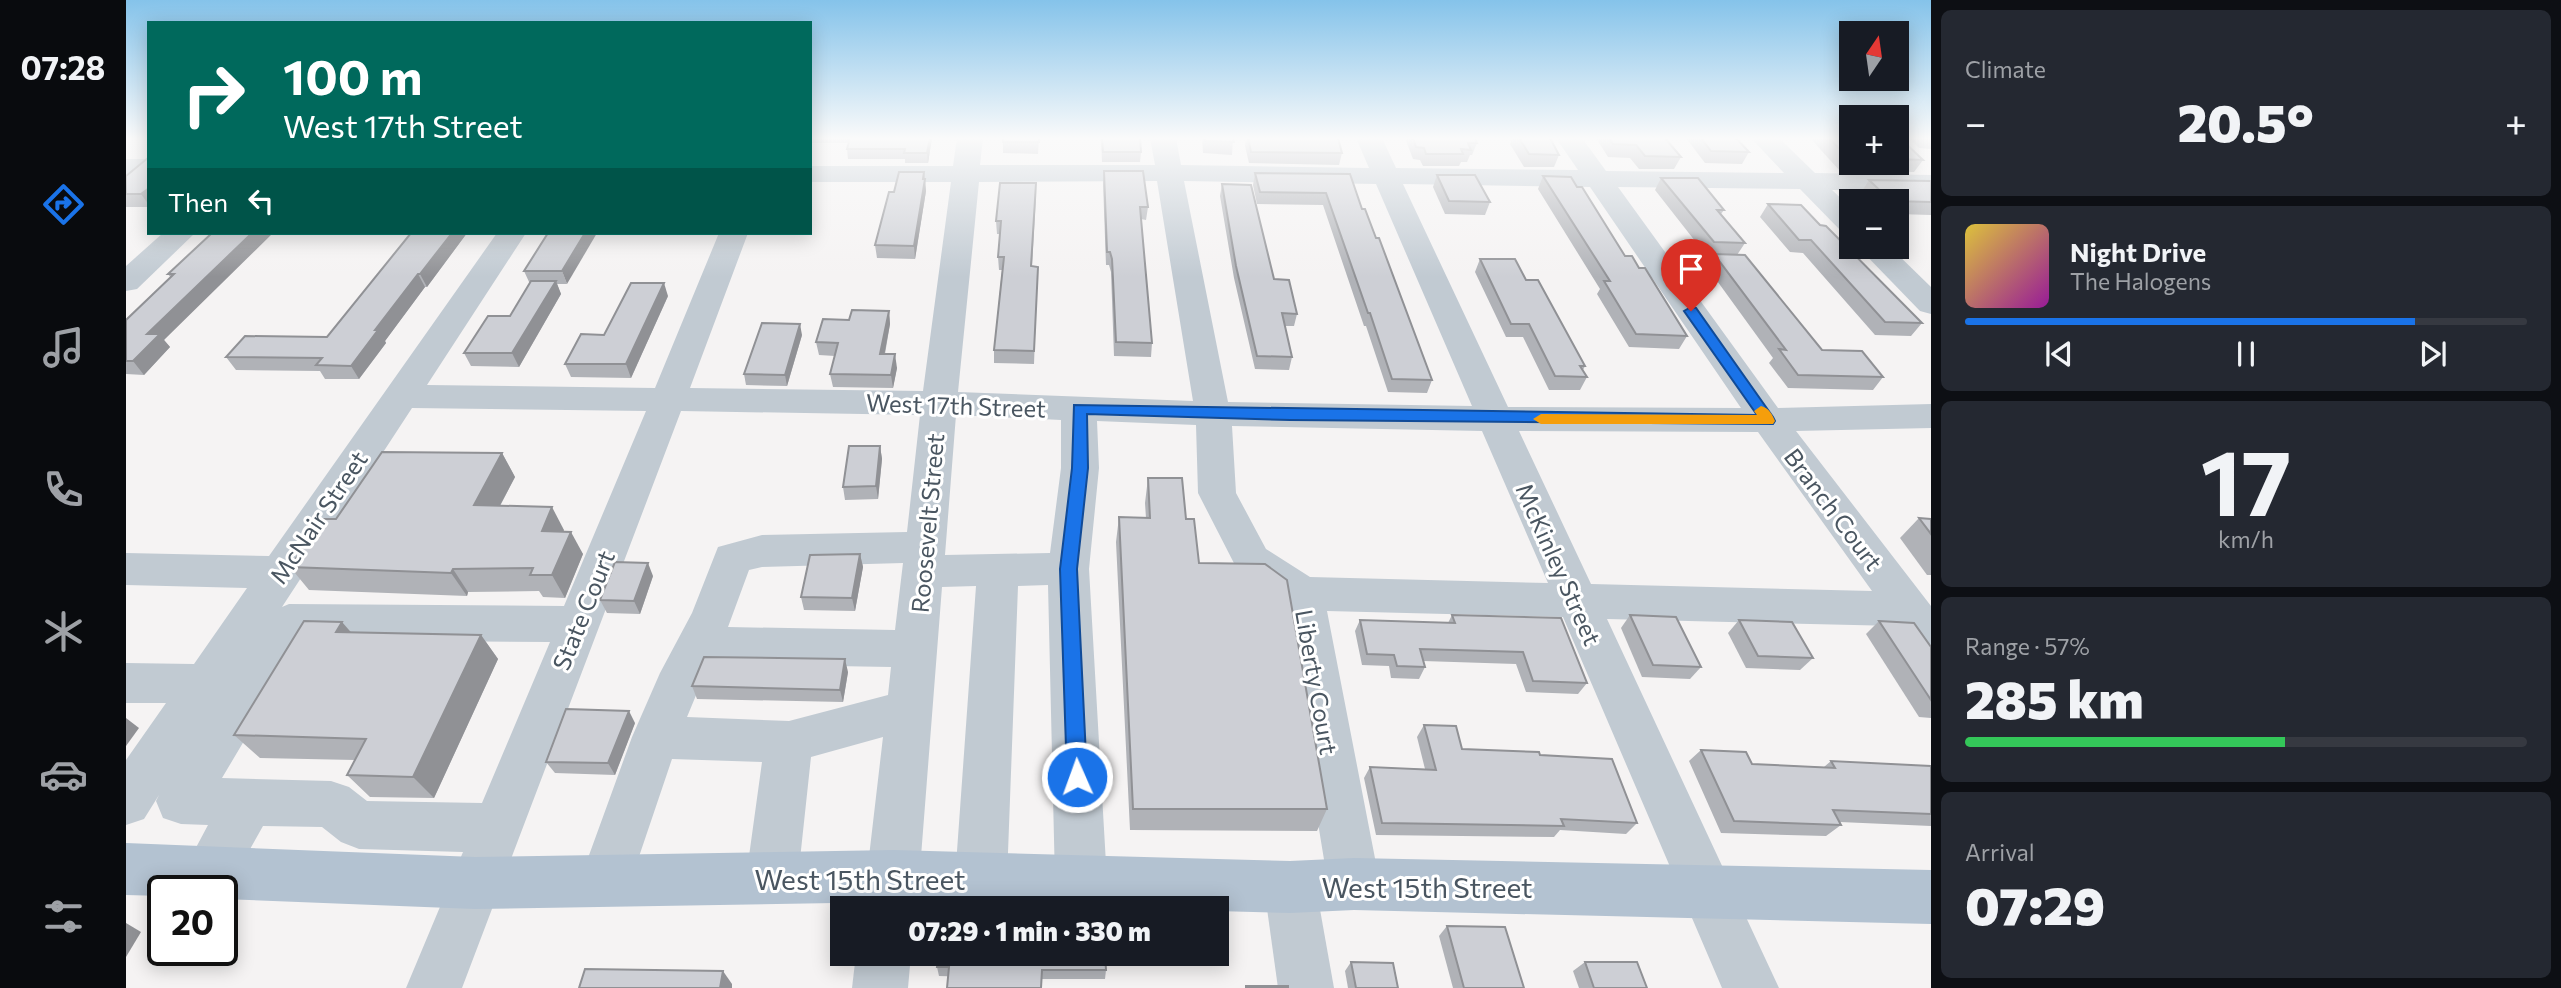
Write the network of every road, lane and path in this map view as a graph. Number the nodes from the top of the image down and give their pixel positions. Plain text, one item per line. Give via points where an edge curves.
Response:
1 (965, 184) edge
2 (1170, 184) edge
3 (1388, 184) edge
4 (1601, 184) edge
5 (1809, 184) edge
6 (1839, 213) edge
7 (178, 235) edge
8 (509, 235) edge
9 (733, 235) edge
10 (1885, 259) edge
11 (126, 282) edge
12 (1931, 304) edge
13 (400, 396) junction
14 (667, 400) junction
15 (939, 403) junction
16 (1079, 409) junction
17 (1213, 414) junction
18 (1931, 416) edge
19 (1493, 419) junction
20 (1768, 421) junction
21 (924, 559) junction
22 (126, 569) edge
23 (998, 569) junction
24 (1068, 569) junction
25 (280, 573) junction
26 (1302, 594) junction
27 (1576, 601) junction
28 (270, 622) junction
29 (578, 624) junction
30 (1920, 624) edge
31 (697, 645) junction
32 (916, 649) junction
33 (126, 683) edge
34 (205, 684) junction
35 (910, 709) junction
36 (656, 737) junction
37 (789, 742) junction
38 (154, 760) junction
39 (206, 761) junction
40 (126, 802) edge
41 (249, 803) junction
42 (372, 825) junction
43 (496, 828) junction
44 (126, 869) edge
45 (209, 872) junction
46 (351, 877) junction
47 (772, 878) junction
48 (981, 879) junction
49 (606, 880) junction
50 (1081, 881) junction
51 (475, 883) junction
52 (1354, 884) junction
53 (1290, 887) junction
54 (1708, 891) junction
55 (892, 892) edge
56 (1931, 897) edge
57 (883, 966) edge
58 (434, 988) edge
59 (880, 988) edge
60 (1306, 988) edge
61 (1751, 988) edge

1 - 15 street, Roosevelt Street
2 - 17 street, Liberty Court
3 - 19 street, McKinley Street
4 - 20 street, Branch Court
5 - 6 street
7 - 11 street
8 - 13 street, McNair Street
9 - 14 street, State Court
10 - 12 street
13 - 14 street, West 17th Street
13 - 25 street, McNair Street
14 - 15 street, West 17th Street
14 - 29 street, State Court
15 - 16 street, West 17th Street
15 - 21 street, Roosevelt Street
16 - 17 street, West 17th Street
16 - 24 street via 1080,468
17 - 19 street, West 17th Street
17 - 26 street, Liberty Court via 1217,493 1252,560
18 - 20 street, West 17th Street
19 - 20 street, West 17th Street
19 - 27 street, McKinley Street
20 - 30 street, Branch Court
21 - 23 street
21 - 31 street via 762,551 732,558
21 - 32 street, Roosevelt Street
22 - 25 street
23 - 24 street
23 - 48 street
24 - 50 street
25 - 28 street, McNair Street
26 - 27 street
26 - 52 street, Liberty Court
27 - 30 street
27 - 54 street, McKinley Street
28 - 29 street
28 - 34 street, McNair Street
28 - 39 street
29 - 43 street, State Court
31 - 32 street
31 - 36 street
32 - 35 street, Roosevelt Street
33 - 34 street
34 - 38 street, McNair Street
35 - 37 street
35 - 55 street, Roosevelt Street
36 - 37 street
36 - 49 street
37 - 47 street
38 - 39 street
38 - 40 street, McNair Street
39 - 41 street via 181,801
41 - 42 street via 331,804 359,825
41 - 45 street
42 - 43 street
42 - 46 street
43 - 51 street, State Court
44 - 45 main road, West 15th Street
45 - 46 main road, West 15th Street
46 - 51 main road, West 15th Street
47 - 49 main road, West 15th Street
47 - 55 main road, West 15th Street
48 - 50 main road, West 15th Street
48 - 55 main road, West 15th Street
49 - 51 main road, West 15th Street
50 - 53 main road, West 15th Street
51 - 58 street, State Court
52 - 53 main road, West 15th Street
52 - 54 main road, West 15th Street
53 - 60 street
54 - 56 main road, West 15th Street
54 - 61 street, McKinley Street
57 - 59 street

